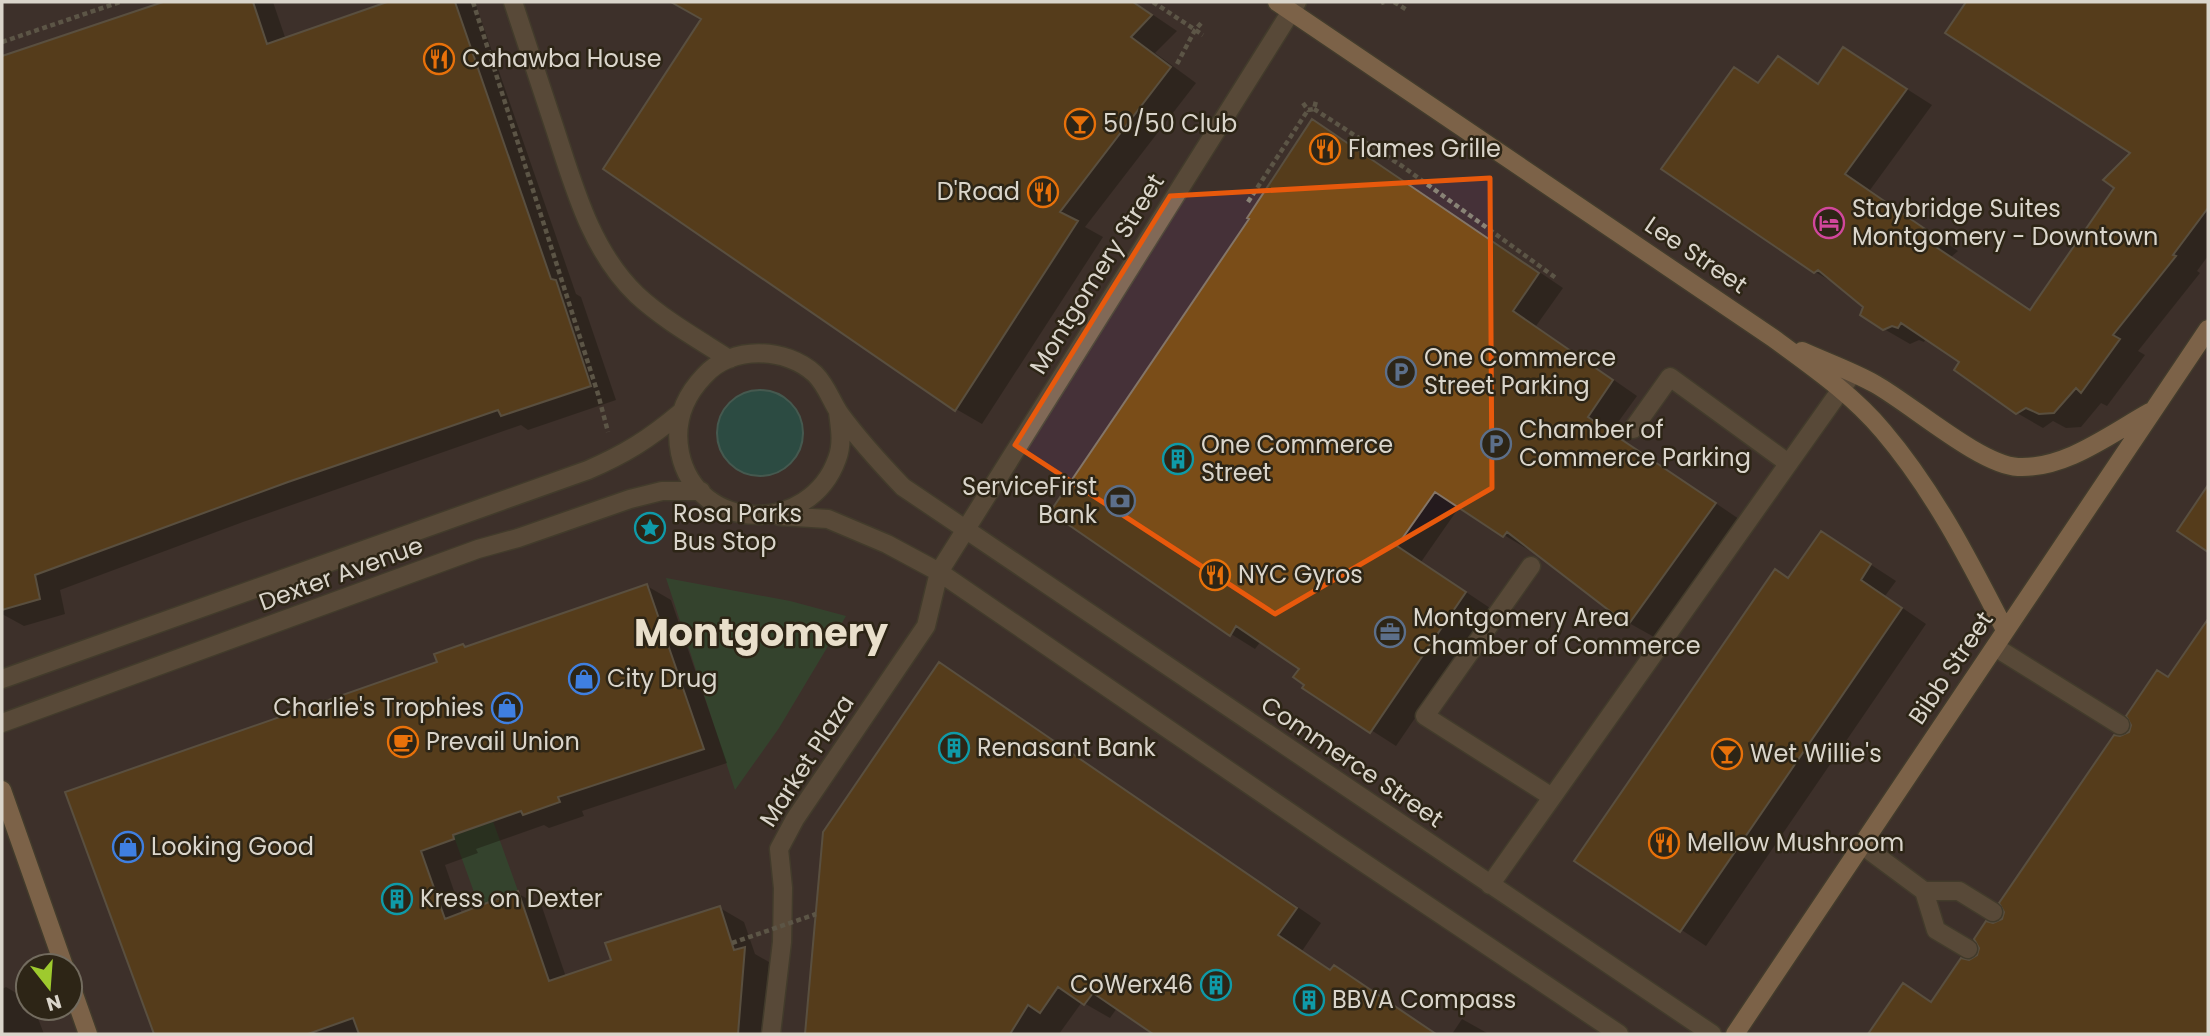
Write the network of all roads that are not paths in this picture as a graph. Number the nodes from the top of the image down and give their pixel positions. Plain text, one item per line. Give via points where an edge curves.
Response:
1 (513, 2) edge
2 (1288, 5) edge
3 (2208, 329) edge
4 (1773, 338) junction
5 (729, 359) junction
6 (1852, 374) junction
7 (1840, 390) junction
8 (2155, 409) junction
9 (838, 412) junction
10 (680, 413) junction
11 (1633, 429) dead end
12 (1788, 463) junction
13 (701, 491) junction
14 (773, 515) junction
15 (965, 530) junction
16 (1531, 566) dead end
17 (939, 572) junction
18 (2006, 630) junction
19 (1995, 647) junction
20 (2, 679) edge
21 (2, 723) edge
22 (2120, 725) dead end
23 (2, 790) edge
24 (1552, 797) junction
25 (1862, 845) junction
26 (1490, 885) junction
27 (1924, 891) junction
28 (1993, 912) dead end
29 (1968, 949) dead end
30 (59, 952) edge
31 (771, 1034) edge
32 (1619, 1034) edge
33 (1712, 1034) edge
34 (1735, 1034) edge

1 - 5 street via 575,190 597,241 636,294
2 - 4 main road, Lee Street
2 - 15 street, Montgomery Street
3 - 8 main road, Bibb Street
4 - 6 main road
4 - 7 main road, Lee Street
5 - 9 street via 774,354 796,361 829,391
5 - 10 street via 707,372 690,390
6 - 7 street
6 - 8 main road via 1983,454 2017,467 2065,459
7 - 12 street
7 - 18 main road, Lee Street via 1881,429 1920,479 1948,521
8 - 18 main road, Bibb Street
9 - 14 street via 838,457 828,478 814,496
9 - 15 street, Commerce Street via 903,487
10 - 13 street via 677,438 682,463
10 - 20 street, Dexter Avenue via 625,453 588,470
11 - 12 street via 1670,377
12 - 24 street
13 - 14 street via 728,510 750,516
13 - 21 street, Dexter Avenue via 662,491 630,499 478,549
14 - 17 street via 828,519
15 - 17 street, Montgomery Street
15 - 26 street, Commerce Street
16 - 24 street via 1425,716
17 - 31 street, Market Plaza via 926,626 779,849 782,942
17 - 32 street
18 - 19 main road, Bibb Street
19 - 22 street
19 - 25 main road, Bibb Street
23 - 30 main road
24 - 26 street
25 - 27 street
25 - 34 main road, Bibb Street
26 - 33 street, Commerce Street
27 - 28 street via 1959,891
27 - 29 street via 1936,930

